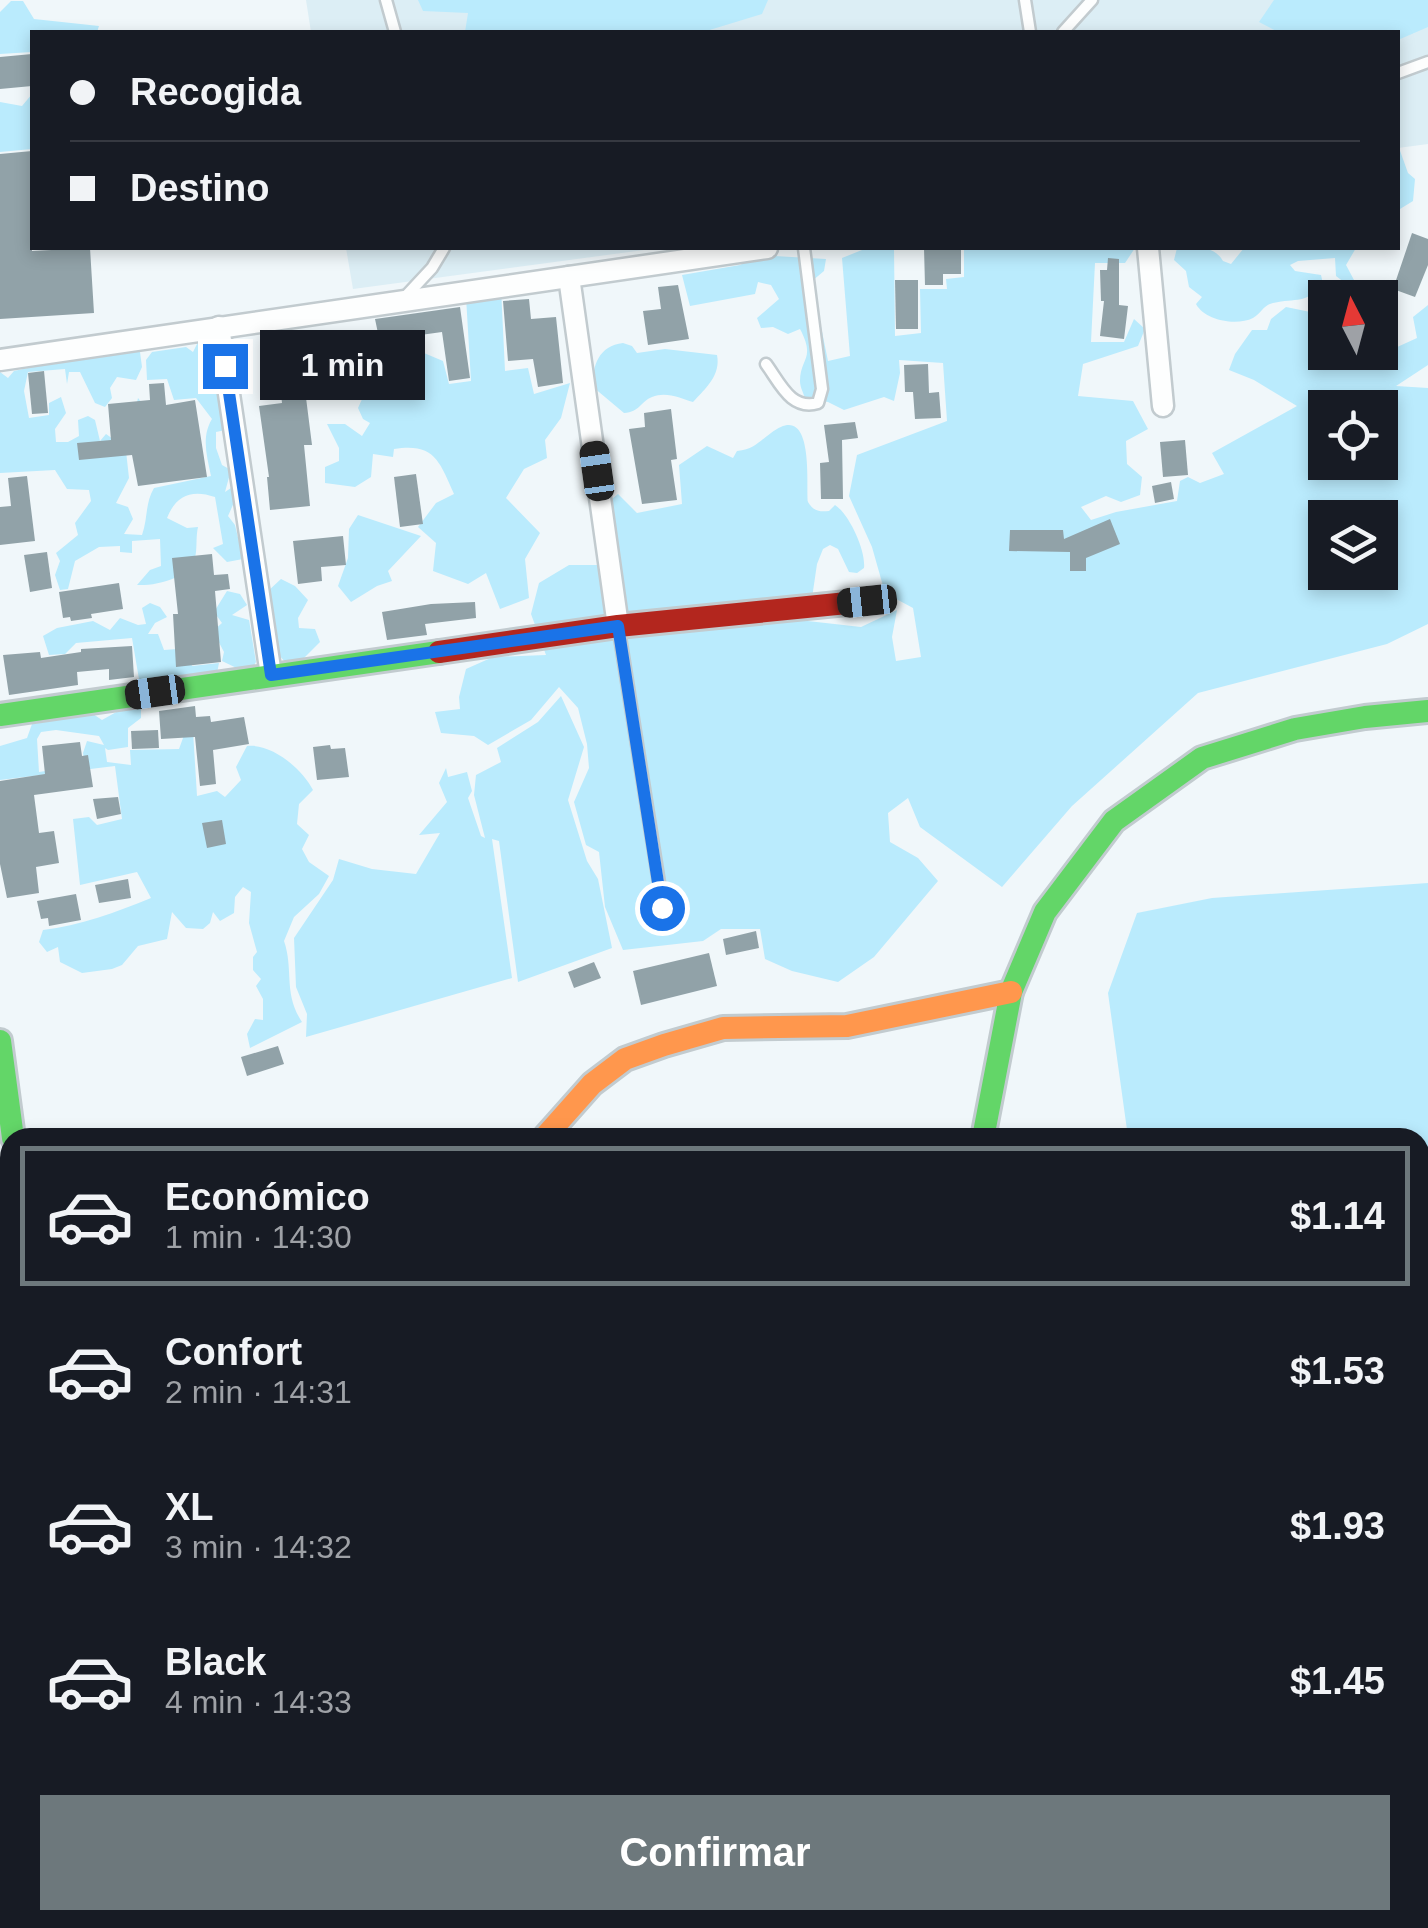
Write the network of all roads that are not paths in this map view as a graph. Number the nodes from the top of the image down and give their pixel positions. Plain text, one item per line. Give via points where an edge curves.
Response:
1 (386, 0) edge
2 (1025, 0) edge
3 (1092, 0) edge
4 (394, 30) edge
5 (1030, 30) edge
6 (1065, 30) edge
7 (1428, 62) edge
8 (1400, 72) edge
9 (443, 250) edge
10 (754, 250) edge
11 (804, 250) edge
12 (1148, 250) edge
13 (569, 277) junction
14 (401, 302) junction
15 (219, 328) junction
16 (0, 360) edge
17 (766, 364) dead end
18 (1162, 406) dead end
19 (867, 601) dead end
20 (618, 626) junction
21 (271, 675) junction
22 (1428, 711) edge
23 (0, 715) edge
24 (662, 908) dead end
25 (1011, 992) junction
26 (0, 1041) edge
27 (12, 1128) edge
28 (553, 1128) edge
29 (985, 1128) edge

1 - 4 lane
2 - 5 lane
3 - 6 lane
7 - 8 lane
9 - 14 lane
10 - 13 street
11 - 17 lane via 822,389 818,403 794,402
12 - 18 street
13 - 14 street
13 - 20 street
14 - 15 street
15 - 16 street
15 - 21 street
19 - 20 main road
20 - 21 main road
20 - 24 lane
21 - 23 main road
22 - 25 main road via 1295,729 1202,758 1114,821 1045,912
25 - 28 main road via 846,1026 723,1028 664,1045 625,1059
25 - 29 main road
26 - 27 main road

